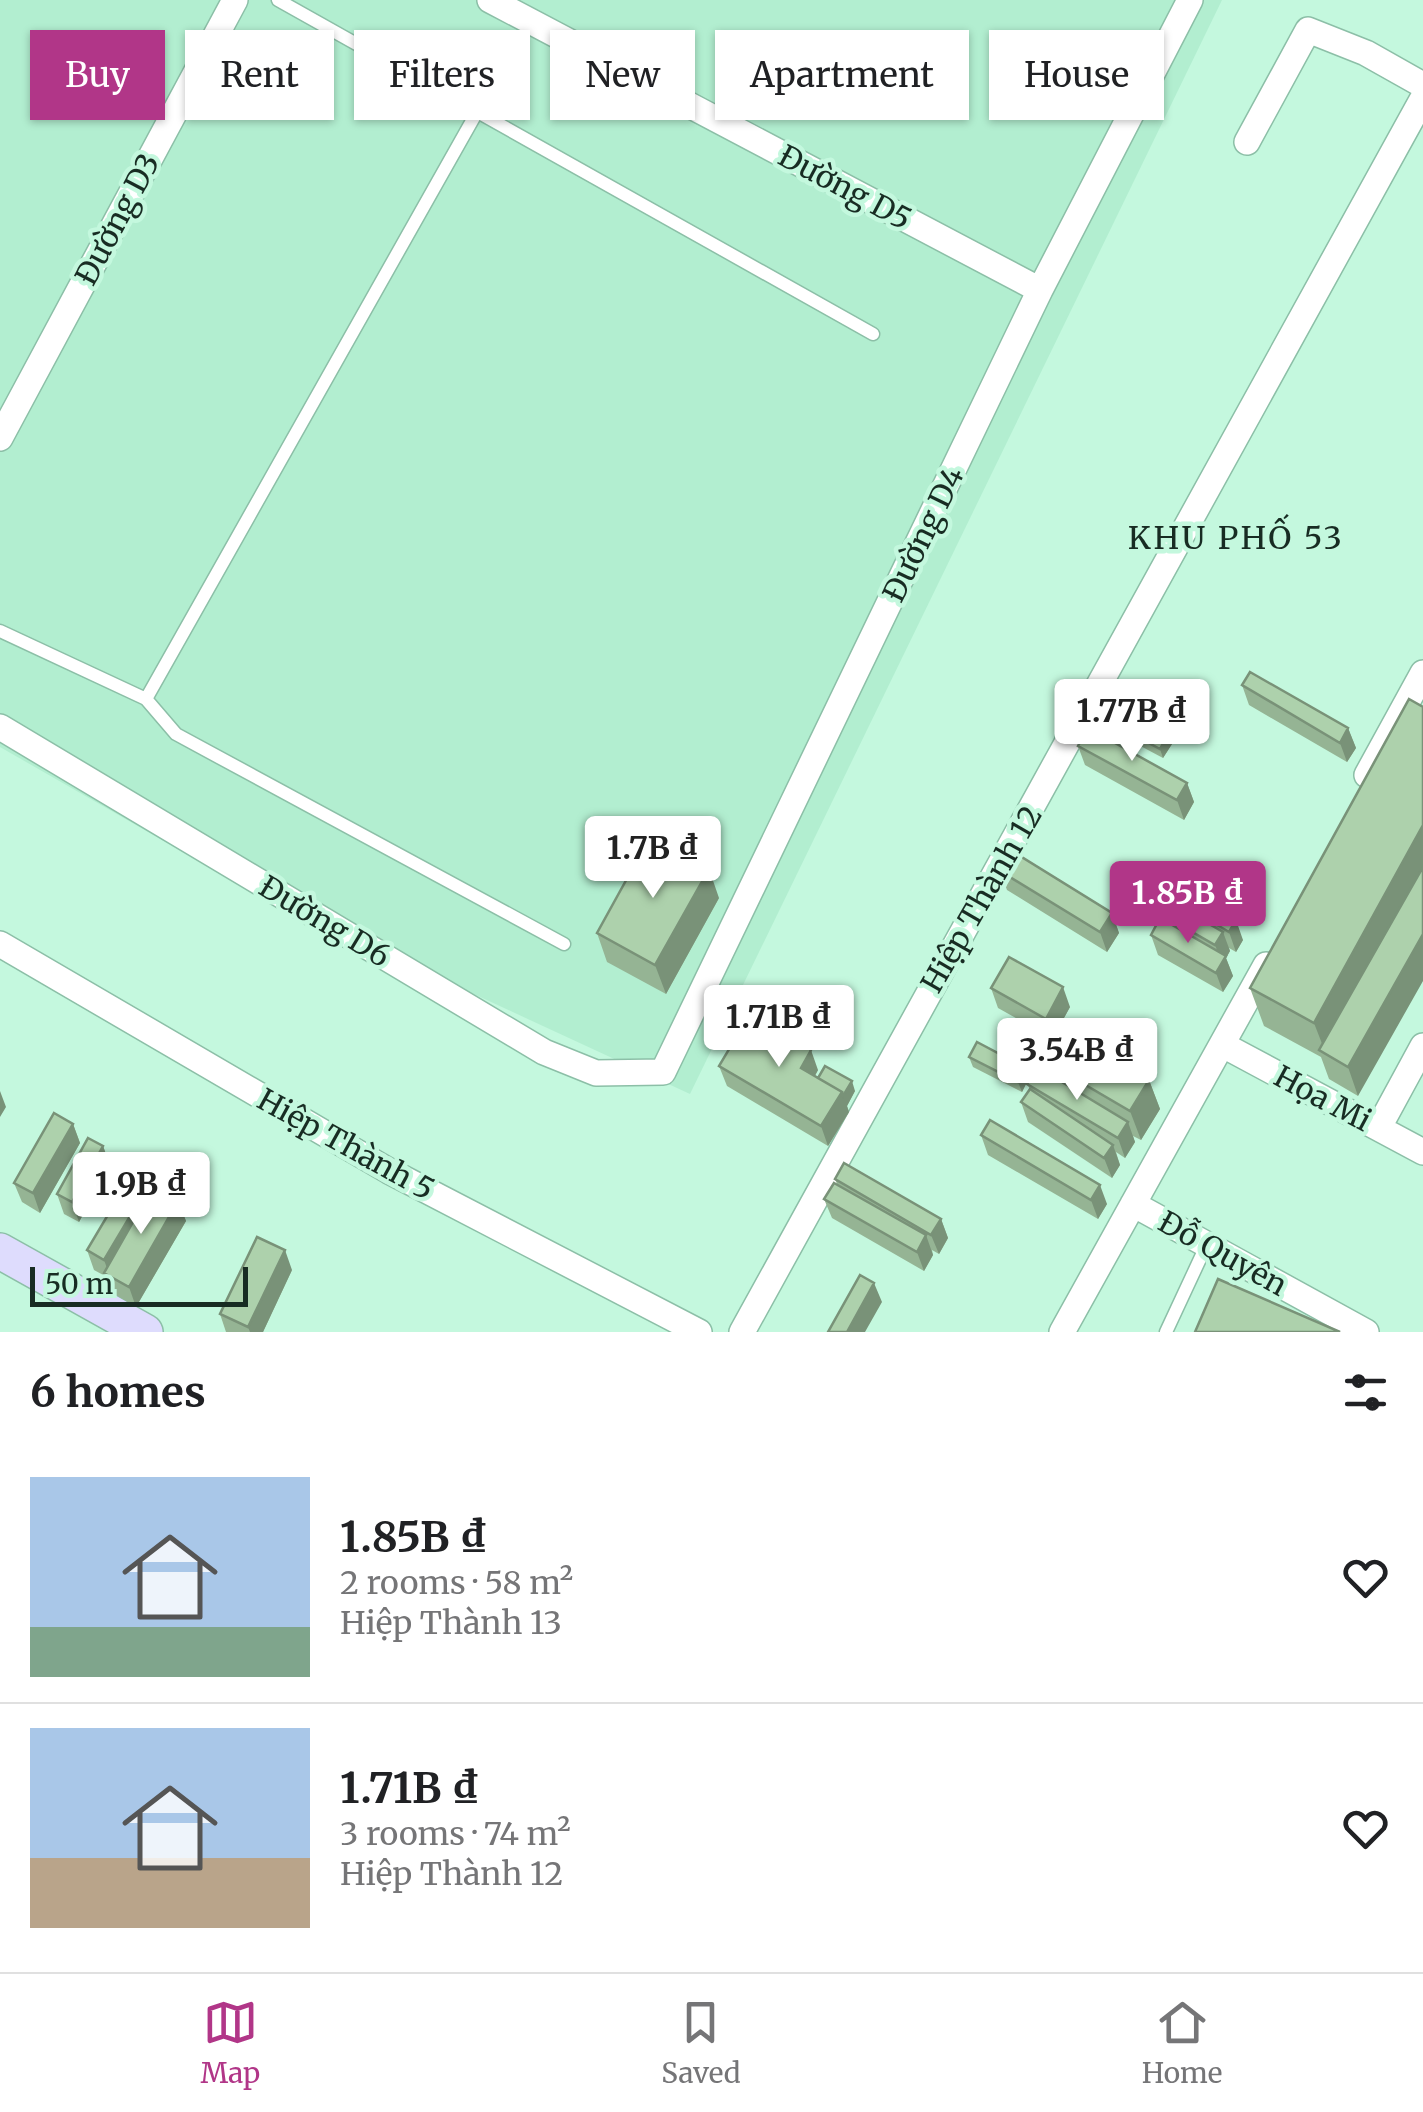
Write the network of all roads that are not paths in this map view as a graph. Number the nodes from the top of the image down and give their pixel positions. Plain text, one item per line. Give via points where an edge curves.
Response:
1 (234, 0) edge
2 (278, 0) edge
3 (490, 0) edge
4 (1190, 0) edge
5 (354, 43) edge
6 (1423, 85) edge
7 (1423, 98) edge
8 (473, 120) edge
9 (492, 120) edge
10 (1247, 142) dead end
11 (1040, 290) junction
12 (874, 334) dead end
13 (0, 438) edge
14 (0, 631) edge
15 (1422, 675) edge
16 (146, 699) junction
17 (0, 727) edge
18 (1355, 798) edge
19 (1280, 939) edge
20 (0, 944) edge
21 (564, 944) dead end
22 (1223, 1044) junction
23 (1423, 1046) edge
24 (663, 1072) joint
25 (1379, 1127) junction
26 (1423, 1152) edge
27 (1133, 1204) junction
28 (1207, 1244) junction
29 (0, 1250) edge
30 (144, 1332) edge
31 (699, 1332) edge
32 (742, 1332) edge
33 (1062, 1332) edge
34 (1166, 1332) edge
35 (1366, 1332) edge

1 - 13 street, Đường D3
2 - 5 lane
3 - 11 street, Đường D5
4 - 11 street, Đường D4
6 - 10 street via 1308,30
7 - 32 street, Hiệp Thành 12
8 - 16 lane
9 - 12 lane
11 - 24 street, Đường D4
14 - 16 lane
15 - 18 street
16 - 21 lane via 176,734
17 - 24 street, Đường D6 via 544,1052 596,1074
19 - 22 street
20 - 31 street, Hiệp Thành 5 via 389,1170
22 - 25 street, Họa Mi
22 - 27 street
23 - 25 street
25 - 26 street, Họa Mi
27 - 28 street, Đỗ Quyên
27 - 33 street
28 - 34 lane
28 - 35 street, Đỗ Quyên
29 - 30 main road

